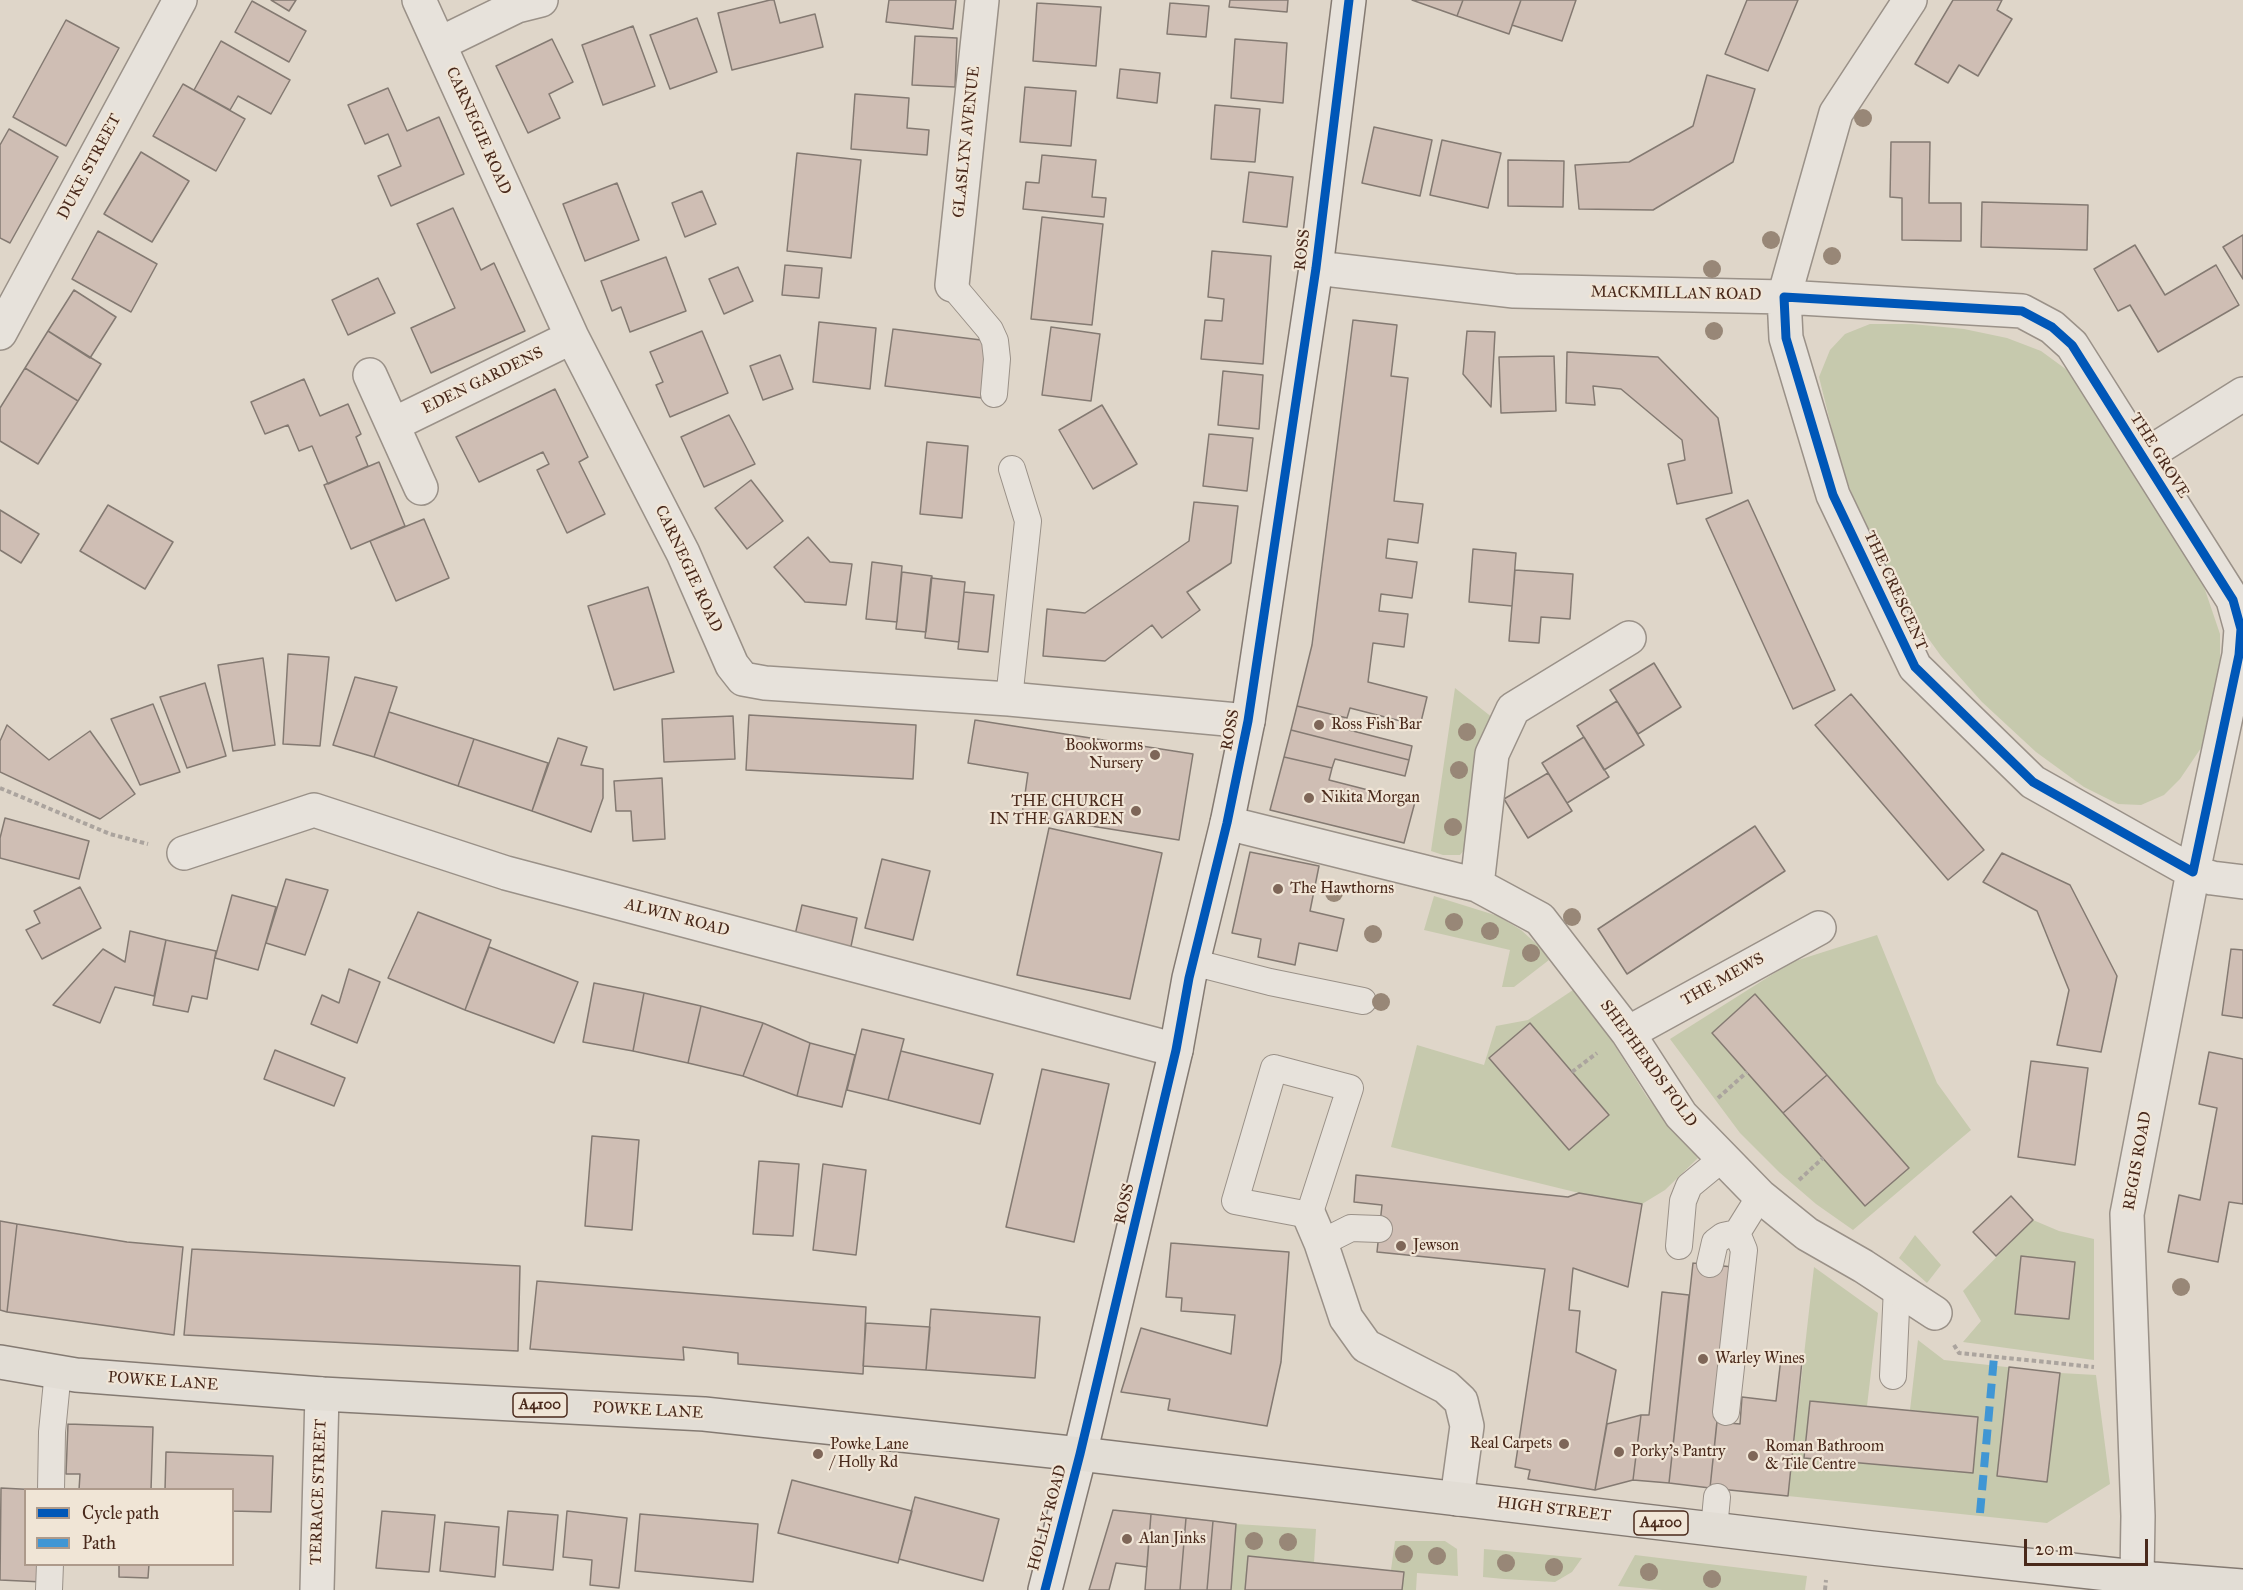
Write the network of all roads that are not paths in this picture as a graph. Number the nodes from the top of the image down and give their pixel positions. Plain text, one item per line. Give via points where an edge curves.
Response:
1 (180, 0) edge
2 (419, 0) edge
3 (541, 0) edge
4 (982, 0) edge
5 (1349, 0) edge
6 (1910, 0) edge
7 (439, 44) junction
8 (1317, 268) junction
9 (952, 285) joint
10 (1784, 297) junction
11 (0, 333) edge
12 (572, 337) junction
13 (370, 375) dead end
14 (994, 394) dead end
15 (2243, 394) edge
16 (394, 424) junction
17 (2143, 457) junction
18 (1011, 469) dead end
19 (421, 488) dead end
20 (1629, 638) dead end
21 (1009, 699) junction
22 (1248, 721) junction
23 (1227, 823) junction
24 (184, 853) road end
25 (2193, 872) junction
26 (2243, 882) edge
27 (1478, 885) junction
28 (1819, 928) dead end
29 (1192, 962) junction
30 (1363, 1001) dead end
31 (1628, 1033) junction
32 (1176, 1050) junction
33 (1723, 1158) junction
34 (1760, 1196) junction
35 (1315, 1229) junction
36 (1379, 1229) dead end
37 (1737, 1233) junction
38 (1679, 1246) dead end
39 (1710, 1264) dead end
40 (1897, 1287) junction
41 (1935, 1313) road end
42 (0, 1362) edge
43 (58, 1371) junction
44 (1893, 1376) dead end
45 (322, 1394) junction
46 (1726, 1413) dead end
47 (1080, 1454) junction
48 (51, 1488) edge
49 (1718, 1497) dead end
50 (1458, 1499) junction
51 (1714, 1529) junction
52 (50, 1566) edge
53 (2147, 1582) edge
54 (2243, 1586) edge
55 (49, 1590) edge
56 (316, 1590) edge
57 (1045, 1590) edge

1 - 11 street, DUKE STREET
2 - 7 street, CARNEGIE ROAD
3 - 7 street via 517,6
4 - 9 street, GLASLYN AVENUE
5 - 8 street, ROSS
6 - 10 street, MACKMILLAN ROAD via 1836,113
7 - 12 street, CARNEGIE ROAD
8 - 10 street, MACKMILLAN ROAD via 1514,291
8 - 22 street, ROSS
9 - 14 lane via 995,341 998,359
10 - 17 street, THE GROVE via 2022,311 2052,327 2072,345
10 - 25 street, THE CRESCENT via 1786,338 1833,495 1915,667 2033,782
12 - 16 street, EDEN GARDENS
12 - 21 street, CARNEGIE ROAD via 683,553 732,665 743,679
13 - 16 street
15 - 17 street
16 - 19 street
17 - 25 street, THE GROVE via 2233,600 2241,628 2240,655
18 - 21 lane via 1028,521
20 - 27 street via 1513,709 1492,754
21 - 22 street, CARNEGIE ROAD
22 - 23 street, ROSS
23 - 27 street, SHEPHERDS FOLD
23 - 29 street, ROSS
24 - 32 street, ALWIN ROAD via 314,810 506,873
25 - 26 street
25 - 53 street, REGIS ROAD via 2127,1214 2138,1516
27 - 31 street, SHEPHERDS FOLD via 1540,919
28 - 31 street, THE MEWS
29 - 30 lane
29 - 32 street, ROSS
31 - 33 street, SHEPHERDS FOLD via 1681,1115
32 - 47 street, ROSS
33 - 34 street, SHEPHERDS FOLD
33 - 38 lane via 1689,1186 1683,1201
34 - 37 lane
34 - 40 street, SHEPHERDS FOLD via 1808,1234
35 - 35 lane via 1235,1201 1274,1068 1350,1088
35 - 36 lane
35 - 50 street via 1346,1318 1366,1346 1446,1388 1461,1401 1467,1426
37 - 39 lane via 1715,1242
37 - 46 lane via 1744,1250
40 - 41 street, SHEPHERDS FOLD
40 - 44 lane
42 - 43 main road, POWKE LANE / A4100
43 - 45 main road, POWKE LANE / A4100
43 - 48 lane
45 - 47 main road, POWKE LANE / A4100 via 704,1414
45 - 56 street, TERRACE STREET
47 - 50 main road, HIGH STREET / A4100
47 - 57 street, HOLLY ROAD
49 - 51 lane
50 - 51 main road, HIGH STREET / A4100
51 - 53 main road, HIGH STREET / A4100
52 - 55 lane
53 - 54 main road, HIGH STREET / A4100

